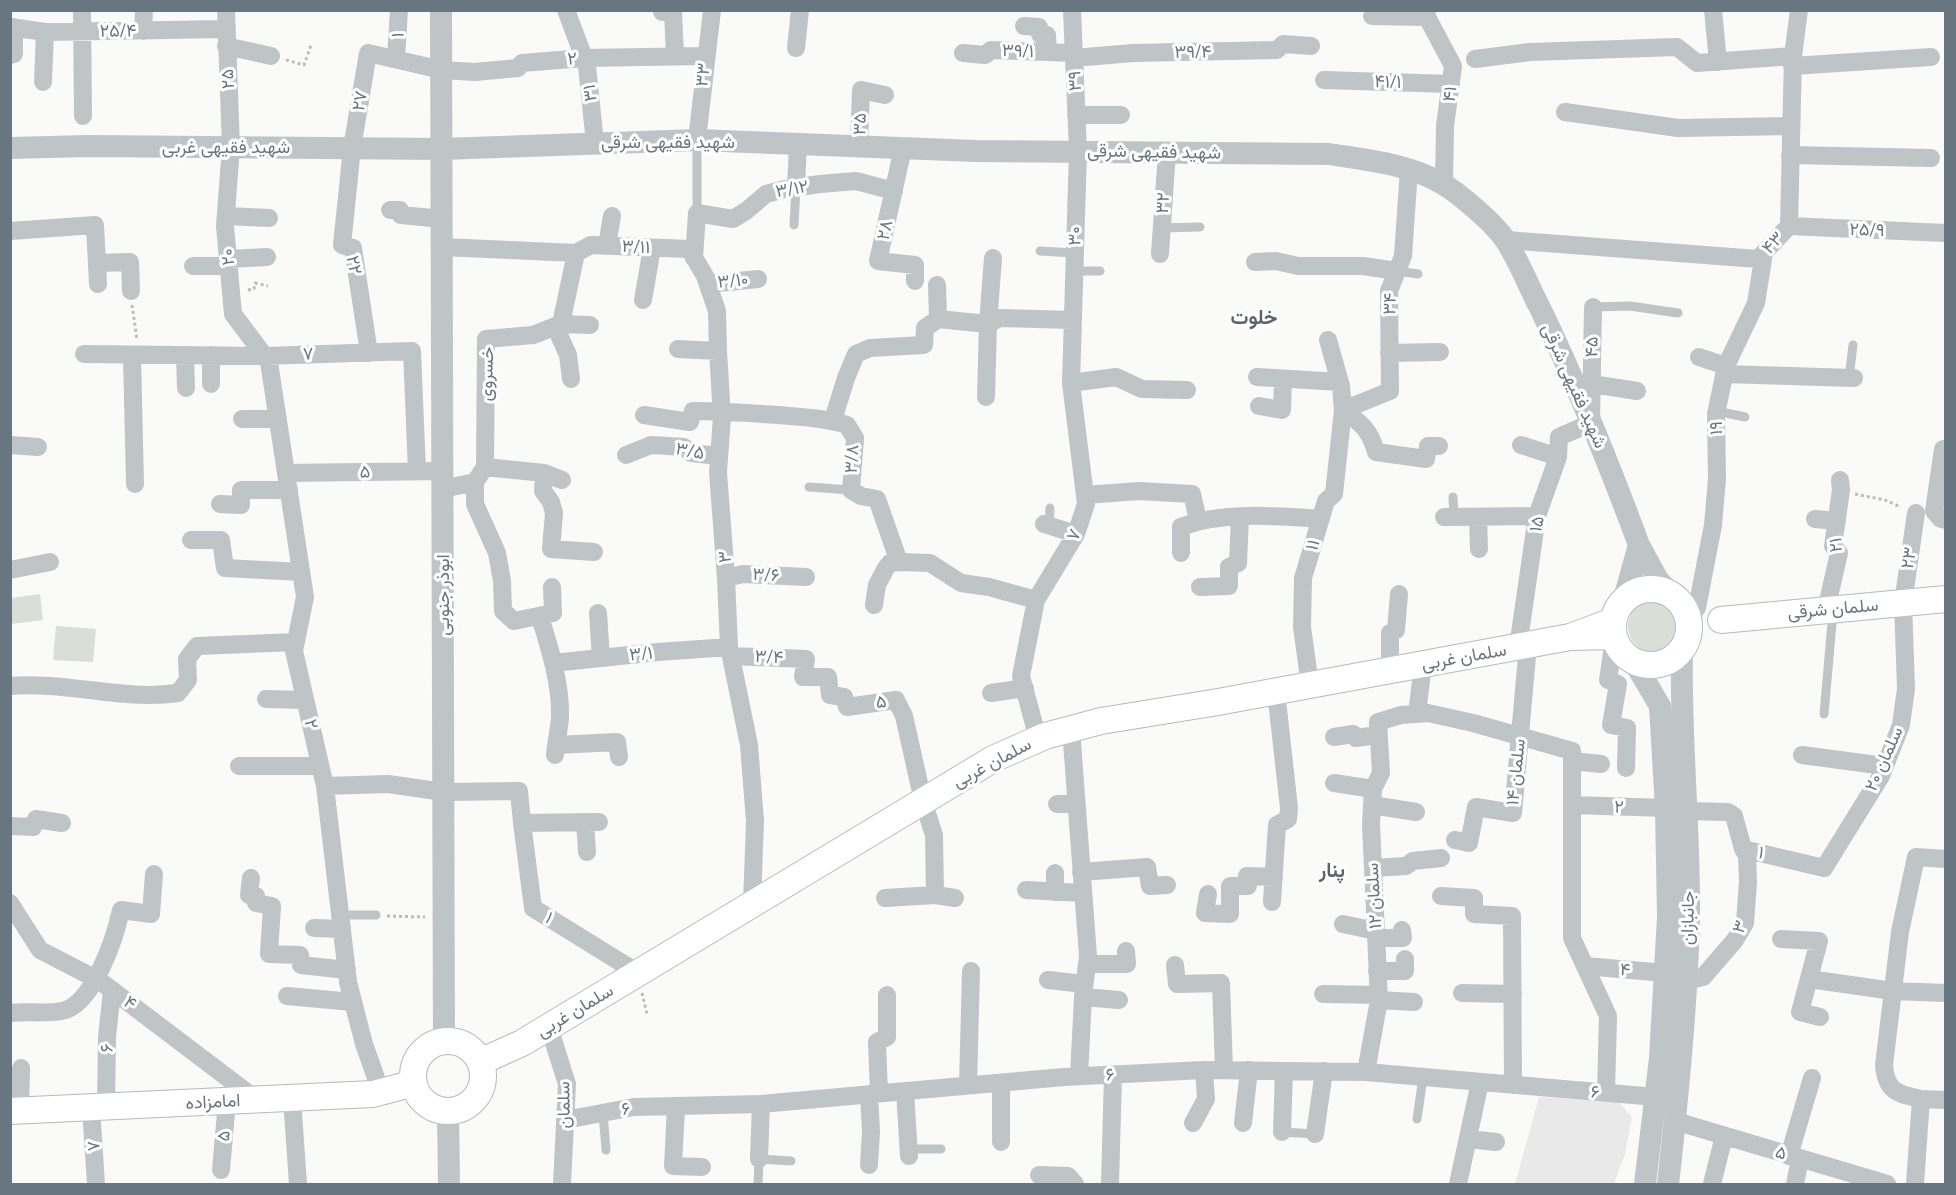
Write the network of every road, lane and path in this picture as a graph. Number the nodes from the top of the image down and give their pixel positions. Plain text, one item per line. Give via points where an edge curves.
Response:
1 (82, 10) edge
2 (144, 10) edge
3 (226, 10) edge
4 (399, 10) edge
5 (441, 10) edge
6 (566, 10) edge
7 (662, 10) edge
8 (712, 10) edge
9 (800, 10) edge
10 (1072, 10) edge
11 (1713, 10) edge
12 (1799, 10) edge
13 (1427, 14) edge
14 (1372, 16) dead end
15 (1024, 26) dead end
16 (12, 27) edge
17 (143, 31) junction
18 (45, 32) junction
19 (82, 32) junction
20 (226, 37) junction
21 (311, 45) dead end
22 (1311, 46) dead end
23 (796, 48) dead end
24 (1048, 52) junction
25 (368, 53) joint
26 (963, 53) dead end
27 (10, 55) edge
28 (271, 56) joint
29 (675, 56) junction
30 (705, 56) junction
31 (1074, 56) junction
32 (1931, 57) dead end
33 (584, 58) junction
34 (1475, 59) dead end
35 (396, 60) junction
36 (1793, 61) junction
37 (1718, 62) junction
38 (442, 70) junction
39 (1324, 80) dead end
40 (43, 82) dead end
41 (1451, 84) junction
42 (885, 95) dead end
43 (1564, 112) dead end
44 (1121, 114) dead end
45 (1076, 115) junction
46 (83, 116) dead end
47 (1791, 126) junction
48 (697, 140) junction
49 (595, 143) junction
50 (798, 143) junction
51 (859, 146) junction
52 (231, 147) junction
53 (10, 148) edge
54 (352, 148) junction
55 (903, 148) junction
56 (442, 149) junction
57 (1077, 152) junction
58 (1167, 152) junction
59 (1790, 155) junction
60 (1931, 158) dead end
61 (1408, 170) junction
62 (1444, 184) junction
63 (796, 188) junction
64 (894, 191) junction
65 (390, 210) dead end
66 (697, 213) junction
67 (226, 216) junction
68 (612, 216) dead end
69 (269, 218) dead end
70 (443, 219) junction
71 (794, 225) dead end
72 (1789, 226) junction
73 (1200, 227) dead end
74 (1161, 228) junction
75 (10, 231) edge
76 (1946, 233) edge
77 (1506, 240) junction
78 (607, 246) junction
79 (443, 247) junction
80 (652, 248) junction
81 (1040, 251) dead end
82 (576, 253) junction
83 (1764, 253) junction
84 (1160, 254) dead end
85 (267, 257) dead end
86 (694, 258) junction
87 (993, 258) dead end
88 (1075, 262) junction
89 (1256, 262) dead end
90 (97, 263) junction
91 (229, 263) junction
92 (193, 266) dead end
93 (1100, 271) dead end
94 (1397, 271) junction
95 (1418, 274) dead end
96 (758, 279) dead end
97 (915, 281) joint
98 (98, 284) dead end
99 (708, 284) junction
100 (937, 285) joint
101 (268, 286) dead end
102 (131, 291) joint
103 (231, 292) junction
104 (643, 300) dead end
105 (1593, 307) joint
106 (1678, 313) dead end
107 (938, 319) junction
108 (1073, 320) junction
109 (988, 324) junction
110 (558, 325) junction
111 (590, 325) dead end
112 (1328, 340) dead end
113 (1853, 345) dead end
114 (678, 349) dead end
115 (718, 351) junction
116 (369, 352) junction
117 (1440, 352) dead end
118 (84, 354) dead end
119 (1389, 354) junction
120 (135, 355) junction
121 (185, 355) junction
122 (211, 355) junction
123 (265, 356) junction
124 (1699, 357) dead end
125 (1725, 370) junction
126 (1257, 377) dead end
127 (1851, 378) joint
128 (571, 379) dead end
129 (1283, 379) junction
130 (1340, 382) junction
131 (1071, 383) junction
132 (211, 384) dead end
133 (1592, 384) junction
134 (186, 388) dead end
135 (1187, 390) dead end
136 (1637, 391) dead end
137 (986, 397) dead end
138 (1259, 406) dead end
139 (1343, 410) junction
140 (722, 411) junction
141 (1716, 411) junction
142 (644, 415) dead end
143 (1745, 417) dead end
144 (242, 419) dead end
145 (278, 419) junction
146 (833, 420) junction
147 (1591, 423) junction
148 (10, 445) edge
149 (1521, 445) dead end
150 (1439, 446) dead end
151 (38, 447) dead end
152 (1943, 449) dead end
153 (627, 455) dead end
154 (719, 456) junction
155 (1558, 458) junction
156 (485, 466) junction
157 (417, 471) junction
158 (544, 473) junction
159 (443, 480) junction
160 (562, 480) dead end
161 (288, 481) junction
162 (475, 482) junction
163 (135, 484) dead end
164 (1840, 485) joint
165 (809, 487) dead end
166 (851, 490) junction
167 (1085, 495) junction
168 (1453, 497) dead end
169 (220, 504) dead end
170 (1916, 513) joint
171 (1537, 516) junction
172 (1240, 517) junction
173 (1449, 517) joint
174 (1478, 517) junction
175 (1048, 519) dead end
176 (1321, 519) junction
177 (1815, 519) dead end
178 (1198, 520) junction
179 (1946, 520) edge
180 (1837, 521) junction
181 (1076, 534) junction
182 (191, 540) dead end
183 (1639, 545) junction
184 (1479, 549) dead end
185 (594, 552) dead end
186 (1181, 553) dead end
187 (50, 562) dead end
188 (899, 562) junction
189 (10, 570) edge
190 (301, 572) junction
191 (806, 577) dead end
192 (726, 578) junction
193 (552, 587) dead end
194 (1200, 587) dead end
195 (1399, 594) dead end
196 (1946, 599) edge
197 (1036, 600) junction
198 (1682, 601) junction
199 (1902, 603) junction
200 (874, 605) dead end
201 (1829, 610) junction
202 (598, 613) dead end
203 (540, 617) junction
204 (1721, 620) junction
205 (1616, 624) junction
206 (296, 642) junction
207 (1523, 646) junction
208 (1684, 648) junction
209 (730, 652) junction
210 (601, 658) junction
211 (806, 659) joint
212 (1634, 662) junction
213 (553, 663) junction
214 (1423, 664) junction
215 (1390, 670) junction
216 (1310, 685) junction
217 (10, 686) edge
218 (1025, 688) junction
219 (1276, 691) junction
220 (991, 693) dead end
221 (266, 699) dead end
222 (305, 700) junction
223 (1418, 714) junction
224 (1824, 714) dead end
225 (1378, 728) junction
226 (1071, 729) junction
227 (1334, 737) dead end
228 (1520, 738) junction
229 (1038, 739) junction
230 (1802, 755) dead end
231 (619, 757) dead end
232 (1572, 761) junction
233 (1601, 764) dead end
234 (320, 765) junction
235 (239, 766) dead end
236 (1885, 766) junction
237 (1626, 768) dead end
238 (1334, 783) dead end
239 (325, 786) junction
240 (444, 792) junction
241 (1372, 797) junction
242 (923, 801) junction
243 (1057, 804) dead end
244 (1076, 804) junction
245 (1572, 806) junction
246 (1677, 809) junction
247 (1416, 812) dead end
248 (62, 823) dead end
249 (522, 823) junction
250 (10, 826) edge
251 (1455, 840) dead end
252 (1743, 849) junction
253 (587, 852) dead end
254 (1442, 858) dead end
255 (1946, 859) edge
256 (1824, 867) joint
257 (1373, 868) junction
258 (1081, 872) junction
259 (153, 874) dead end
260 (1274, 877) junction
261 (251, 878) dead end
262 (1167, 885) dead end
263 (1026, 890) dead end
264 (1083, 893) junction
265 (1208, 894) dead end
266 (935, 895) junction
267 (1441, 896) dead end
268 (885, 898) dead end
269 (955, 898) dead end
270 (1272, 902) dead end
271 (10, 903) edge
272 (752, 904) junction
273 (376, 915) joint
274 (444, 918) junction
275 (16, 922) edge
276 (341, 922) junction
277 (1343, 924) dead end
278 (314, 928) dead end
279 (1402, 930) dead end
280 (1376, 934) junction
281 (1781, 939) dead end
282 (1126, 951) dead end
283 (1405, 959) dead end
284 (1087, 964) junction
285 (1174, 965) dead end
286 (1585, 966) junction
287 (347, 970) junction
288 (1377, 971) junction
289 (971, 972) dead end
290 (638, 973) junction
291 (1675, 977) junction
292 (95, 978) junction
293 (1809, 979) junction
294 (1048, 980) dead end
295 (112, 990) junction
296 (1083, 990) junction
297 (1893, 991) junction
298 (1462, 993) dead end
299 (1946, 993) edge
300 (887, 994) dead end
301 (1323, 994) dead end
302 (1513, 994) junction
303 (287, 996) dead end
304 (1379, 997) junction
305 (1119, 1000) dead end
306 (353, 1002) junction
307 (1414, 1002) dead end
308 (10, 1013) edge
309 (1820, 1017) dead end
310 (549, 1027) junction
311 (444, 1042) junction
312 (1671, 1059) junction
313 (480, 1062) junction
314 (21, 1068) dead end
315 (1204, 1070) junction
316 (1224, 1070) junction
317 (1249, 1070) junction
318 (1284, 1071) junction
319 (1324, 1071) junction
320 (1366, 1072) junction
321 (1113, 1075) junction
322 (1079, 1076) junction
323 (1423, 1077) junction
324 (1812, 1078) dead end
325 (1480, 1082) junction
326 (414, 1083) junction
327 (1001, 1083) junction
328 (1513, 1085) junction
329 (968, 1086) junction
330 (905, 1091) junction
331 (381, 1092) junction
332 (1606, 1093) junction
333 (874, 1094) junction
334 (1656, 1097) junction
335 (292, 1098) junction
336 (1921, 1099) junction
337 (256, 1100) junction
338 (1946, 1100) edge
339 (227, 1101) junction
340 (761, 1104) junction
341 (99, 1107) junction
342 (676, 1107) junction
343 (15, 1111) edge
344 (448, 1111) junction
345 (603, 1113) junction
346 (1418, 1119) dead end
347 (565, 1120) junction
348 (1675, 1121) junction
349 (1192, 1123) dead end
350 (1243, 1123) dead end
351 (1282, 1132) joint
352 (1315, 1134) joint
353 (1724, 1136) junction
354 (1468, 1139) junction
355 (1001, 1142) dead end
356 (1496, 1142) dead end
357 (941, 1149) dead end
358 (606, 1150) dead end
359 (909, 1152) joint
360 (1795, 1157) junction
361 (759, 1159) junction
362 (791, 1161) dead end
363 (869, 1165) dead end
364 (702, 1167) dead end
365 (221, 1170) dead end
366 (1039, 1175) dead end
367 (1855, 1180) edge
368 (96, 1185) edge
369 (298, 1185) edge
370 (449, 1185) edge
371 (562, 1185) edge
372 (758, 1185) edge
373 (1075, 1185) edge
374 (1110, 1185) edge
375 (1458, 1185) edge
376 (1645, 1185) edge
377 (1668, 1185) edge
378 (1712, 1185) edge
379 (1795, 1185) edge
380 (1887, 1185) edge
381 (1915, 1185) edge

1 - 19 street
2 - 17 street
3 - 20 street, ۲۵
4 - 35 street, ۱
5 - 38 street, ابوذر جنوبی
6 - 33 street, ۳۱
7 - 29 street via 673,12
8 - 30 street, ۳۳
9 - 23 street
10 - 31 street, ۳۹
11 - 37 street
12 - 36 street, ۴۳
13 - 14 street
13 - 41 street, ۴۱ via 1453,66
15 - 24 street via 1039,27 1040,34 1047,34
16 - 18 street, ۲۵/۴
16 - 27 street via 14,54
17 - 19 street, ۲۵/۴
17 - 20 street, ۲۵/۴
18 - 19 street, ۲۵/۴
18 - 40 street
19 - 46 street
20 - 28 street, ۲۵/۴
20 - 52 street, ۲۵
21 - 28 path via 304,64
22 - 31 street, ۳۹/۴ via 1283,44 1277,50
24 - 26 street, ۳۹/۱
24 - 31 street, ۳۹/۱
25 - 35 street, ۲
25 - 54 street, ۲۷
29 - 30 street, ۲
29 - 33 street, ۲
30 - 48 street, ۳۳
31 - 45 street, ۳۹
32 - 36 street
33 - 38 street, ۲ via 475,72
33 - 49 street, ۳۱
34 - 37 street via 1530,52 1677,47 1697,63
35 - 38 street, ۲
36 - 37 street
36 - 47 street, ۴۳
38 - 56 street, ابوذر جنوبی
39 - 41 street, ۴۱/۱
41 - 62 street, ۴۱ via 1445,126
42 - 51 street, ۳۵ via 861,90
43 - 47 street via 1678,128
44 - 45 street
45 - 57 street, ۳۹
47 - 59 street, ۴۳
48 - 49 street, شهید فقیهی شرقی
48 - 50 street, شهید فقیهی شرقی
48 - 66 lane
49 - 56 street, شهید فقیهی شرقی
50 - 51 street, شهید فقیهی شرقی
50 - 63 street
51 - 55 street, شهید فقیهی شرقی
52 - 53 street, شهید فقیهی غربی
52 - 54 street, شهید فقیهی غربی
52 - 67 street, ۲۰
54 - 56 street, شهید فقیهی غربی
54 - 116 street, ۲۲ via 342,245 353,248
55 - 57 street, شهید فقیهی شرقی
55 - 64 street, ۲۸
56 - 70 street, ابوذر جنوبی
57 - 58 street, شهید فقیهی شرقی
57 - 88 street, ۳۰
58 - 61 street, شهید فقیهی شرقی via 1329,154 1384,162
58 - 74 street, ۳۲
59 - 60 street
59 - 72 street, ۴۳
61 - 62 street, شهید فقیهی شرقی
61 - 94 street, ۳۴ via 1403,256
62 - 77 street, شهید فقیهی شرقی
63 - 64 street, ۳/۱۲ via 856,181
63 - 66 street, ۳/۱۲ via 766,194 733,219
63 - 71 lane
64 - 97 street, ۲۸ via 878,261 915,265
65 - 70 street via 400,210 401,215
66 - 86 street
67 - 69 street
67 - 91 street, ۲۰
68 - 78 street
70 - 79 street, ابوذر جنوبی
72 - 76 street, ۲۵/۹
72 - 83 street, ۴۳
73 - 74 lane
74 - 84 street, ۳۲
75 - 90 street via 95,225
77 - 83 street, ۴۳ via 1758,259
77 - 147 street, شهید فقیهی شرقی
78 - 80 street, ۳/۱۱
78 - 82 street, ۳/۱۱ via 591,245
79 - 82 street, ۳/۱۱
79 - 159 street, ابوذر جنوبی
80 - 86 street, ۳/۱۱ via 689,249
80 - 104 street
81 - 88 lane
82 - 110 street
83 - 125 street, ۱۹ via 1756,303
85 - 91 street
86 - 99 street, ۳
87 - 109 street
88 - 93 lane
88 - 108 street, ۳۰
89 - 94 street
90 - 98 street
90 - 102 street via 130,262
91 - 92 street
91 - 103 street, ۲۰
94 - 95 lane
94 - 119 street, ۳۴ via 1389,291
96 - 99 street, ۳/۱۰
97 - 100 lane
99 - 115 street, ۳ via 717,311
100 - 107 street
101 - 103 path via 255,283 254,289
102 - 120 path
103 - 123 street, ۲۰ via 233,314
105 - 106 lane via 1630,306
105 - 133 street, ۴۵
107 - 109 street
107 - 146 street via 925,328 924,345 870,348 856,354
108 - 109 street via 1000,318
108 - 131 street, ۷
109 - 137 street
110 - 111 street
110 - 128 street
110 - 156 street, خسروی via 533,335 486,339
112 - 130 street, ۱۱
113 - 127 lane
114 - 115 street
115 - 140 street, ۳
116 - 123 street, ۷ via 329,347
116 - 157 street, ۷ via 412,351
117 - 119 street
118 - 120 street, ۷
119 - 139 street, ۳۴ via 1390,392
120 - 121 street, ۷
120 - 163 street
121 - 122 street, ۷
121 - 134 street
122 - 123 street, ۷
122 - 132 street
123 - 145 street, ۲ via 270,362
124 - 125 street
125 - 127 street
125 - 141 street, ۱۹
126 - 129 street
129 - 130 street
129 - 138 street via 1281,410
130 - 139 street, ۱۱
131 - 135 street via 1116,377 1142,388
131 - 167 street, ۷
133 - 136 street
133 - 147 street, ۴۵
139 - 150 street via 1371,435 1376,452 1426,459 1428,446
139 - 176 street, ۱۱ via 1334,494 1326,501
140 - 142 street via 693,411 690,422
140 - 146 street, ۳/۸
140 - 154 street, ۳
141 - 143 lane
141 - 198 street, ۱۹ via 1713,525
144 - 145 street
145 - 161 street, ۲
146 - 166 street, ۳/۸ via 848,425 855,438
147 - 155 street, ۱۵ via 1559,437
147 - 183 street, شهید فقیهی شرقی
148 - 151 street
149 - 155 street
152 - 179 street via 1934,511
153 - 154 street, ۳/۵ via 651,445 684,447 691,453
154 - 192 street, ۳
155 - 171 street, ۱۵
156 - 158 street
156 - 162 street
157 - 159 street, ۵
157 - 161 street, ۵
158 - 160 street
158 - 185 street via 543,491 554,513 551,549
159 - 162 street
159 - 240 street, ابوذر جنوبی
161 - 169 street, ۵ via 241,490 242,505
161 - 190 street, ۲
162 - 203 street via 476,504 497,553 503,610 514,621
164 - 170 path
164 - 180 street, ۲۱
165 - 166 lane
166 - 188 street, ۳/۸ via 877,499
167 - 178 street via 1192,490
167 - 181 street, ۷
168 - 173 lane
170 - 199 street, ۲۳
171 - 174 street
171 - 207 street, ۱۵
172 - 176 street
172 - 178 street
172 - 194 street via 1238,563 1229,567 1229,586
173 - 174 street
174 - 184 street
175 - 181 street
176 - 216 street, ۱۱ via 1303,578 1302,627
177 - 180 street
178 - 186 street via 1181,527
180 - 201 street, ۲۱ via 1833,546 1839,553
181 - 197 street, ۷
182 - 190 street via 221,540 225,568
183 - 198 street, شهید فقیهی شرقی via 1658,580
183 - 205 street
187 - 189 street
188 - 197 street via 930,563 961,583
188 - 200 street via 886,568 877,585
190 - 206 street, ۲ via 305,597
191 - 192 street, ۳/۶ via 743,574
192 - 209 street, ۳
193 - 203 street via 553,613
195 - 215 street via 1396,630 1390,633
196 - 199 main road, سلمان شرقی
197 - 218 street, ۷ via 1022,676
198 - 204 main road
198 - 205 main road via 1659,590 1634,592
198 - 208 main road via 1689,622
199 - 201 main road, سلمان شرقی
199 - 236 street, سلمان ۲۰ via 1906,688 1901,725
201 - 204 main road, سلمان شرقی
201 - 224 lane
202 - 210 street
203 - 213 street
204 - 208 main road
205 - 207 main road, سلمان غربی
205 - 212 main road via 1622,653
205 - 237 street via 1608,680 1618,684 1611,725 1627,728
206 - 217 street via 197,646 187,659 188,680 178,693 158,696
206 - 222 street, ۲ via 294,651
207 - 214 main road, سلمان غربی
207 - 228 street, سلمان ۱۴
208 - 212 main road via 1660,665
208 - 246 street, جانبازان
209 - 210 street, ۳/۱
209 - 211 street, ۳/۴
209 - 272 street, ۳ via 749,745 755,821
210 - 213 street, ۳/۱
211 - 242 street, ۵ via 803,677 828,677 830,695 844,697 847,707 896,700 904,716
212 - 246 street, جانبازان via 1660,706
213 - 231 street via 560,717 556,750 617,742
214 - 215 main road, سلمان غربی
214 - 223 street
215 - 216 main road, سلمان غربی
216 - 219 main road, سلمان غربی
218 - 220 street
218 - 229 street, ۷
219 - 226 main road, سلمان غربی
219 - 260 street via 1289,808 1288,819 1278,825
221 - 222 street
222 - 234 street, ۲
223 - 225 street via 1401,715
223 - 228 street via 1473,723
225 - 227 street via 1356,738 1353,734
225 - 241 street, سلمان ۱۲ via 1381,773
226 - 229 main road, سلمان غربی
226 - 244 street
228 - 232 street via 1572,751
228 - 251 street, سلمان ۱۴ via 1513,813 1476,807 1468,843
229 - 242 main road, سلمان غربی via 993,759
230 - 236 street
232 - 233 street
232 - 245 street
234 - 235 street
234 - 239 street, ۲
236 - 256 street, سلمان ۲۰
238 - 241 street
239 - 240 street via 388,784
239 - 276 street, ۲
240 - 249 street via 519,791
240 - 274 street, ابوذر جنوبی
241 - 247 street
241 - 257 street, سلمان ۱۲
242 - 266 street via 934,835
242 - 272 main road, سلمان غربی
243 - 244 street
244 - 258 street
245 - 246 street, ۲
245 - 286 street via 1572,938
246 - 252 street, ۱ via 1728,812 1734,816
246 - 291 street, جانبازان via 1668,917
248 - 250 street via 36,819 33,827
249 - 253 street via 592,822
249 - 290 street, ۱ via 533,908
252 - 256 street, ۱
252 - 291 street, ۳ via 1747,855 1748,882 1745,923 1703,977
254 - 257 street via 1413,861 1410,873
255 - 297 street via 1916,857 1900,932
257 - 280 street, سلمان ۱۲
258 - 262 street via 1147,867 1150,886
258 - 264 street
259 - 292 street via 151,914 121,910 117,932
260 - 265 street via 1247,876 1248,886 1230,886 1230,914 1206,913
260 - 270 street
261 - 287 street via 249,895 256,896 256,903 272,906 269,954 300,955 301,965
263 - 264 street via 1055,883
264 - 284 street
266 - 268 street
266 - 269 street
267 - 302 street via 1474,898 1474,914 1512,916
271 - 275 street, ۴
272 - 290 main road, سلمان غربی
273 - 274 path
273 - 276 lane
274 - 311 street, ابوذر جنوبی
275 - 292 street, ۴ via 40,950
276 - 278 street
276 - 287 street, ۲
277 - 280 street
279 - 280 street via 1403,938
280 - 288 street, سلمان ۱۲
281 - 293 street via 1819,941
282 - 284 street via 1126,964
283 - 288 street via 1406,971
284 - 296 street
285 - 316 street via 1177,984 1221,982
286 - 291 street, ۴
286 - 332 street via 1608,1016
287 - 306 street, ۲
288 - 304 street, سلمان ۱۲
289 - 329 street
290 - 310 main road, سلمان غربی
291 - 312 street, جانبازان
292 - 295 street, ۴
292 - 308 street via 79,1002 64,1011
293 - 297 street
293 - 309 street via 1800,1012
294 - 296 street
295 - 337 street, ۴
295 - 341 street, ۶
296 - 305 street
296 - 322 street
297 - 299 street
297 - 336 street via 1885,1079 1897,1094
298 - 302 street
300 - 333 street via 887,1037 877,1042
301 - 304 street
302 - 328 street
303 - 306 street
304 - 307 street
304 - 320 street, سلمان ۱۲
306 - 331 street, ۲
310 - 313 main road, سلمان غربی
310 - 347 street, سلمان via 567,1084
311 - 313 main road via 464,1045
311 - 326 main road via 420,1054
312 - 334 street, جانبازان
312 - 348 street, جانبازان
313 - 344 main road via 483,1074 476,1095 469,1104
314 - 343 street
315 - 316 street, ۶
315 - 321 street, ۶
315 - 349 street via 1206,1099
316 - 317 street, ۶
317 - 318 street, ۶
317 - 350 street
318 - 319 street, ۶
318 - 351 street
319 - 320 street, ۶
319 - 352 street
320 - 323 street, ۶
321 - 322 street, ۶
321 - 374 street
322 - 327 street, ۶
323 - 325 street, ۶
323 - 346 lane
324 - 360 street
325 - 328 street, ۶
325 - 354 street
326 - 331 main road, امامزاده
326 - 344 main road via 427,1104
327 - 329 street, ۶
327 - 355 street
328 - 332 street, ۶
329 - 330 street, ۶
330 - 333 street, ۶
330 - 359 street
331 - 335 main road, امامزاده
332 - 334 street, ۶
333 - 340 street, ۶
333 - 363 street
334 - 376 street, جانبازان
335 - 337 main road, امامزاده
335 - 369 street
336 - 338 street
336 - 381 street
337 - 339 main road, امامزاده
339 - 341 main road, امامزاده
339 - 365 street, ۵
340 - 342 street, ۶
340 - 361 street
341 - 343 main road, امامزاده
341 - 368 street, ۷
342 - 345 street, ۶ via 634,1107
342 - 364 street via 673,1166
344 - 370 street
345 - 347 street, ۶
345 - 358 lane
347 - 371 street, سلمان
348 - 353 street, ۵
348 - 377 street, جانبازان
351 - 352 lane
353 - 360 street, ۵
353 - 378 street
354 - 356 street
354 - 375 street
357 - 359 lane
360 - 367 street, ۵
360 - 379 street
361 - 362 lane
361 - 372 lane
366 - 373 street via 1068,1176
367 - 380 street, ۵

